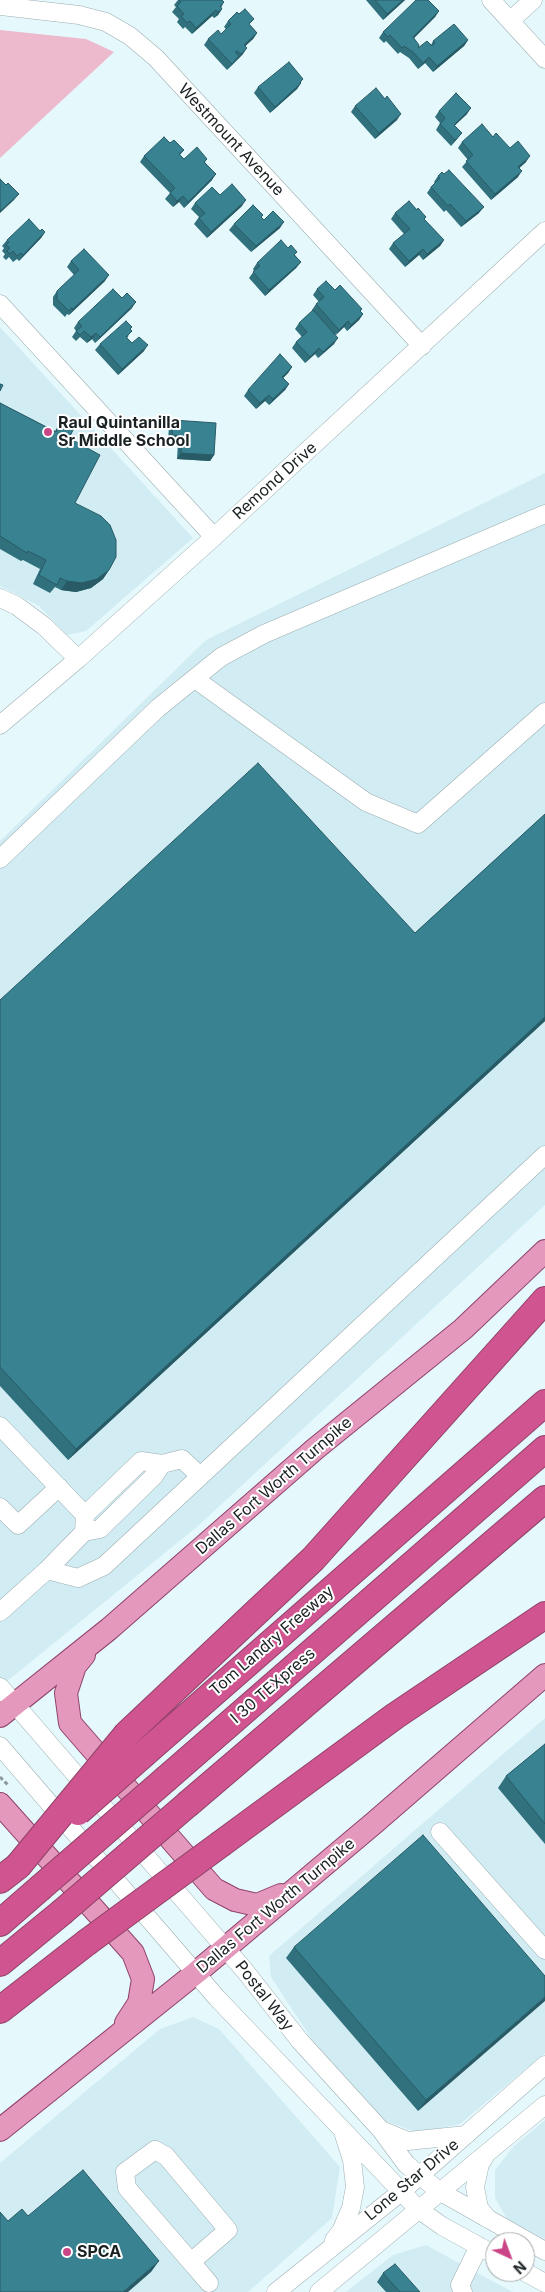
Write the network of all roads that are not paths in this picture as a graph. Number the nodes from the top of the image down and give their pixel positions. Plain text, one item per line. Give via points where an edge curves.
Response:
1 (491, 0) edge
2 (533, 0) edge
3 (0, 6) edge
4 (510, 21) junction
5 (545, 59) edge
6 (545, 231) edge
7 (0, 304) edge
8 (422, 346) junction
9 (545, 514) edge
10 (214, 537) junction
11 (0, 598) edge
12 (78, 659) junction
13 (194, 679) junction
14 (545, 712) edge
15 (0, 726) edge
16 (0, 859) edge
17 (545, 1155) edge
18 (545, 1251) edge
19 (545, 1300) edge
20 (545, 1403) edge
21 (0, 1426) edge
22 (545, 1449) edge
23 (162, 1464) junction
24 (200, 1476) junction
25 (59, 1487) junction
26 (545, 1499) edge
27 (0, 1507) edge
28 (85, 1515) junction
29 (84, 1532) junction
30 (46, 1570) junction
31 (0, 1612) edge
32 (545, 1615) edge
33 (109, 1629) junction
34 (545, 1675) edge
35 (0, 1687) edge
36 (7, 1710) edge
37 (0, 1746) edge
38 (0, 1804) edge
39 (440, 1832) dead end
40 (9, 1873) edge
41 (293, 1891) junction
42 (0, 1923) edge
43 (226, 1948) junction
44 (545, 1950) edge
45 (0, 1962) edge
46 (197, 1972) junction
47 (0, 2010) edge
48 (118, 2034) junction
49 (545, 2065) edge
50 (545, 2105) edge
51 (0, 2130) edge
52 (342, 2130) junction
53 (381, 2130) junction
54 (466, 2135) junction
55 (487, 2153) junction
56 (418, 2176) junction
57 (439, 2191) junction
58 (401, 2192) junction
59 (418, 2209) junction
60 (489, 2220) junction
61 (479, 2246) junction
62 (485, 2249) edge
63 (327, 2250) junction
64 (545, 2251) edge
65 (191, 2262) junction
66 (208, 2289) edge
67 (276, 2292) edge
68 (319, 2292) edge
69 (463, 2292) edge

1 - 4 street
2 - 4 street
3 - 8 street, Westmount Avenue via 79,15 106,22 130,36 156,58
4 - 5 street
6 - 8 street, Remond Drive
7 - 10 street
8 - 10 street, Remond Drive
9 - 13 street via 264,634 221,657
10 - 12 street, Remond Drive
11 - 12 street via 44,626
12 - 15 street, Remond Drive
13 - 14 street via 366,802 418,824
13 - 16 street via 158,708
17 - 24 street
18 - 33 main road, Dallas Fort Worth Turnpike via 463,1329 315,1449
19 - 40 highway, bridge via 313,1559 127,1734
20 - 40 highway, Tom Landry Freeway, bridge
21 - 25 street
22 - 42 highway, I 30 TEXpress, bridge
23 - 24 street via 182,1459
23 - 28 street via 141,1460
23 - 29 street via 100,1529
24 - 30 street via 104,1566 78,1578
25 - 27 street via 18,1525
25 - 28 street
26 - 45 highway, bridge
28 - 29 street
29 - 30 street
30 - 31 street
32 - 47 highway, bridge via 395,1716
33 - 36 main road, Dallas Fort Worth Turnpike
33 - 41 main road via 75,1666 66,1693 70,1723 214,1889 235,1900 257,1905
34 - 41 main road, Dallas Fort Worth Turnpike
35 - 36 street, Postal Way
36 - 43 street, Postal Way
37 - 46 street, Postal Way
38 - 48 main road via 133,1953 143,1979 139,2003
39 - 44 street
41 - 43 main road, Dallas Fort Worth Turnpike
43 - 46 main road, Dallas Fort Worth Turnpike
43 - 53 street, Postal Way via 300,2041
46 - 48 main road, Dallas Fort Worth Turnpike
46 - 52 street, Postal Way via 217,1998
48 - 51 main road, Dallas Fort Worth Turnpike
49 - 54 street, Lone Star Drive
50 - 55 street, Lone Star Drive
52 - 58 street, Postal Way
52 - 63 street via 352,2160 355,2188 341,2231
53 - 54 street via 408,2141
53 - 56 street, Postal Way
54 - 56 street, Lone Star Drive
55 - 57 street, Lone Star Drive
55 - 60 street via 480,2164 475,2187 479,2208
56 - 57 street, Postal Way
56 - 58 street, Lone Star Drive
57 - 59 street, Lone Star Drive
57 - 60 street, Postal Way
58 - 59 street, Postal Way
58 - 63 street, Lone Star Drive
59 - 61 street, Postal Way
59 - 68 street, Lone Star Drive
60 - 64 street, Postal Way
61 - 62 street, Postal Way
61 - 69 street via 460,2285
63 - 67 street, Lone Star Drive
65 - 65 street via 127,2188 125,2172 155,2150 166,2156 228,2230
65 - 66 street

